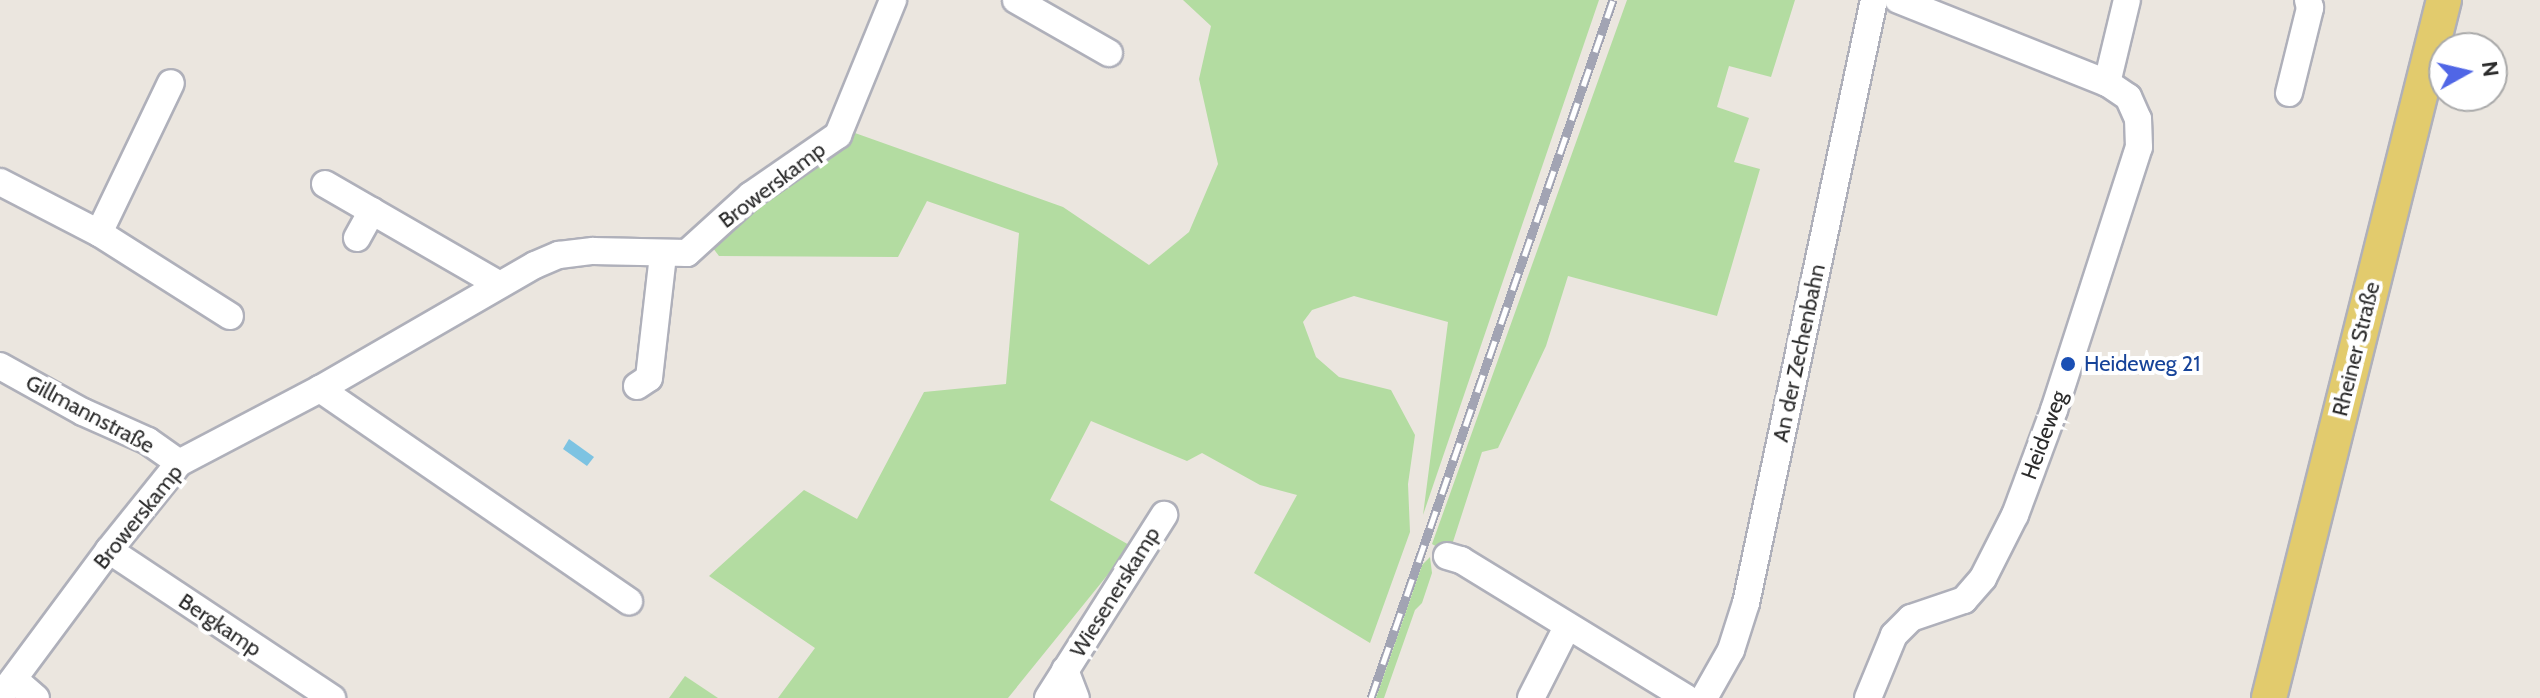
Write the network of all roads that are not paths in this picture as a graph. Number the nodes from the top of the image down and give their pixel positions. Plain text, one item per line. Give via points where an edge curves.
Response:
1 (893, 0) edge
2 (1016, 0) edge
3 (1874, 0) edge
4 (1898, 0) edge
5 (2127, 0) edge
6 (2308, 0) edge
7 (2444, 0) edge
8 (1109, 53) dead end
9 (171, 83) dead end
10 (2107, 83) junction
11 (2289, 93) dead end
12 (0, 182) edge
13 (325, 184) dead end
14 (372, 211) junction
15 (99, 233) junction
16 (357, 238) dead end
17 (663, 255) junction
18 (498, 284) junction
19 (230, 316) dead end
20 (0, 366) edge
21 (637, 386) dead end
22 (320, 389) junction
23 (179, 463) junction
24 (1164, 515) dead end
25 (109, 550) junction
26 (1447, 556) dead end
27 (629, 601) dead end
28 (1567, 627) junction
29 (1065, 670) junction
30 (7, 688) edge
31 (36, 698) edge
32 (332, 698) edge
33 (1048, 698) edge
34 (1076, 698) edge
35 (1531, 698) edge
36 (1686, 698) edge
37 (1704, 698) edge
38 (1868, 698) edge
39 (2269, 698) edge

1 - 17 street, Browerskamp via 838,135 751,195 687,253
2 - 8 street
3 - 37 street, An der Zechenbahn via 1746,603 1731,650
4 - 10 street, Heideweg
5 - 10 street
6 - 11 street
7 - 39 main road, Rheiner Straße
9 - 15 street
10 - 38 street, Heideweg via 2128,97 2138,119 2139,147 2015,515 1983,578 1964,600 1911,618 1894,635
12 - 15 street
13 - 14 street
14 - 16 street
14 - 18 street
15 - 19 street
17 - 18 street, Browerskamp via 559,255
17 - 21 street via 649,378
18 - 22 street, Browerskamp
20 - 23 street, Gillmannstraße via 148,441
22 - 23 street, Browerskamp
22 - 27 street
23 - 25 street, Browerskamp
24 - 29 street, Wiesenerskamp
25 - 30 street, Browerskamp
25 - 32 street, Bergkamp
26 - 28 street
28 - 35 street
28 - 36 street
29 - 33 street, Wiesenerskamp
29 - 34 street, Wiesenerskamp
30 - 31 street

